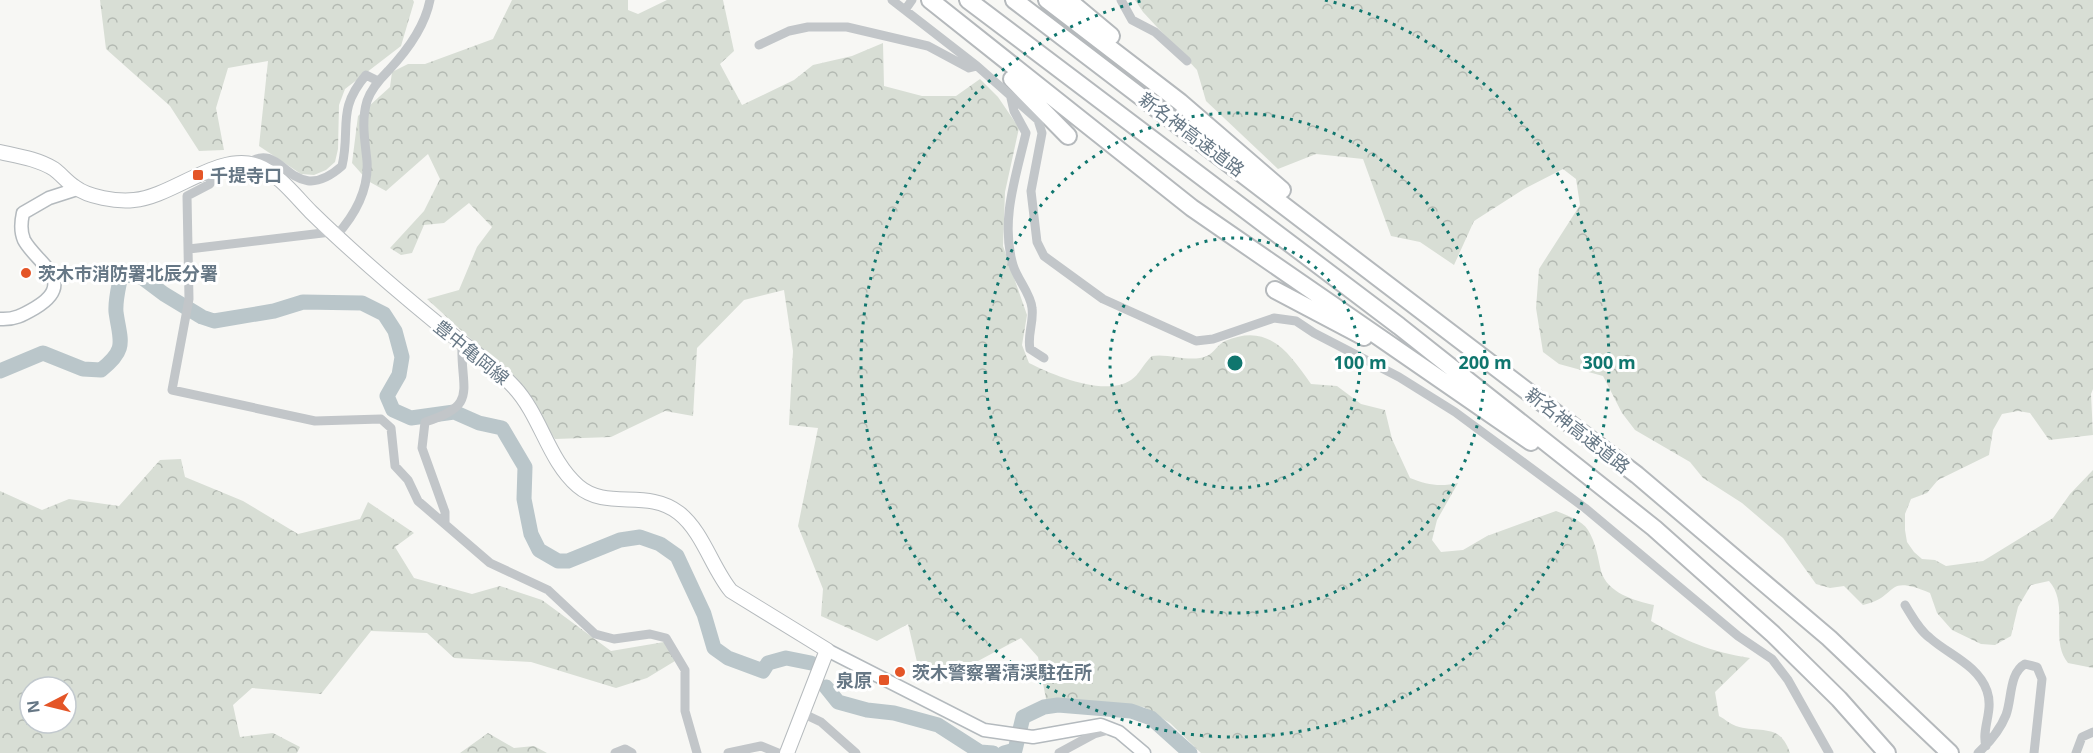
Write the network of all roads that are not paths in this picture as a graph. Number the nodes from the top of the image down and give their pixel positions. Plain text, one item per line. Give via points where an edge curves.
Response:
1 (430, 0) edge
2 (892, 0) edge
3 (930, 0) edge
4 (968, 0) edge
5 (1014, 0) edge
6 (1047, 0) edge
7 (1068, 0) edge
8 (1121, 0) edge
9 (909, 4) edge
10 (946, 13) junction
11 (759, 45) dead end
12 (1187, 61) dead end
13 (977, 66) junction
14 (378, 81) junction
15 (1011, 98) junction
16 (1180, 102) junction
17 (1068, 136) dead end
18 (0, 152) edge
19 (249, 163) junction
20 (210, 170) junction
21 (77, 189) junction
22 (334, 234) junction
23 (1341, 246) junction
24 (189, 249) junction
25 (1275, 290) dead end
26 (0, 319) edge
27 (462, 343) junction
28 (1044, 358) dead end
29 (1433, 374) junction
30 (445, 522) junction
31 (1905, 604) dead end
32 (1750, 611) junction
33 (827, 650) junction
34 (802, 713) junction
35 (1112, 729) junction
36 (2093, 732) edge
37 (1982, 750) edge
38 (1886, 752) edge
39 (615, 753) edge
40 (632, 753) edge
41 (697, 753) edge
42 (728, 753) edge
43 (778, 753) edge
44 (787, 753) edge
45 (856, 753) edge
46 (1059, 753) edge
47 (1144, 753) edge
48 (1829, 753) edge
49 (1950, 753) edge
50 (2034, 753) edge
51 (2076, 753) edge

1 - 14 street via 416,34
2 - 9 street
3 - 10 highway
4 - 32 highway, 新名神高速道路 via 1542,438
5 - 23 highway, 新名神高速道路
6 - 16 highway
7 - 16 highway
8 - 12 street via 1132,20 1155,32
9 - 13 street
10 - 17 highway
10 - 29 highway via 1192,208
11 - 13 street via 808,27 847,27 928,46 969,68
13 - 15 street
14 - 19 street via 366,75 354,90 345,113 342,166 325,179 303,180 266,156
14 - 22 street via 367,102 363,128 365,186 349,222
15 - 28 street via 1026,133 1011,192 1010,251 1032,307 1030,350
15 - 48 street via 1041,127 1030,191 1037,243 1044,256 1103,299 1196,341 1274,318 1296,321 1455,412 1585,508 1738,636 1772,659
16 - 23 highway via 1285,193 1320,218
18 - 21 main road via 38,161
19 - 20 main road
19 - 22 main road, 豊中亀岡線 via 273,174
20 - 21 main road via 132,201
20 - 24 street via 210,184 187,196
21 - 26 main road via 49,198 23,213 25,242 52,274 53,288 44,302 18,318
22 - 24 street
22 - 27 main road, 豊中亀岡線
23 - 49 highway, 新名神高速道路 via 1655,489 1796,609
24 - 30 street via 189,299 172,390 315,421 381,419 391,428 395,466 408,480 418,501
25 - 29 highway
27 - 30 street via 462,401 448,415 425,422 422,448
27 - 33 main road, 豊中亀岡線 via 483,358 528,404 558,461 577,485 603,499 650,500 680,514 692,526 731,591
29 - 32 highway via 1557,461
30 - 41 street via 490,563 548,590 595,633 614,639 650,634 666,638 684,670 685,711
31 - 37 street via 1930,638 1979,677 1987,692 1990,710
32 - 38 highway, 新名神高速道路
33 - 34 main road
33 - 35 main road via 984,730 1025,737 1087,726
34 - 44 main road
34 - 45 street via 821,722
35 - 46 street
35 - 47 main road
36 - 51 street via 2082,737
37 - 50 street via 2006,716 2018,668 2031,664 2040,671 2042,679
39 - 40 street via 625,749
42 - 43 street via 761,746

